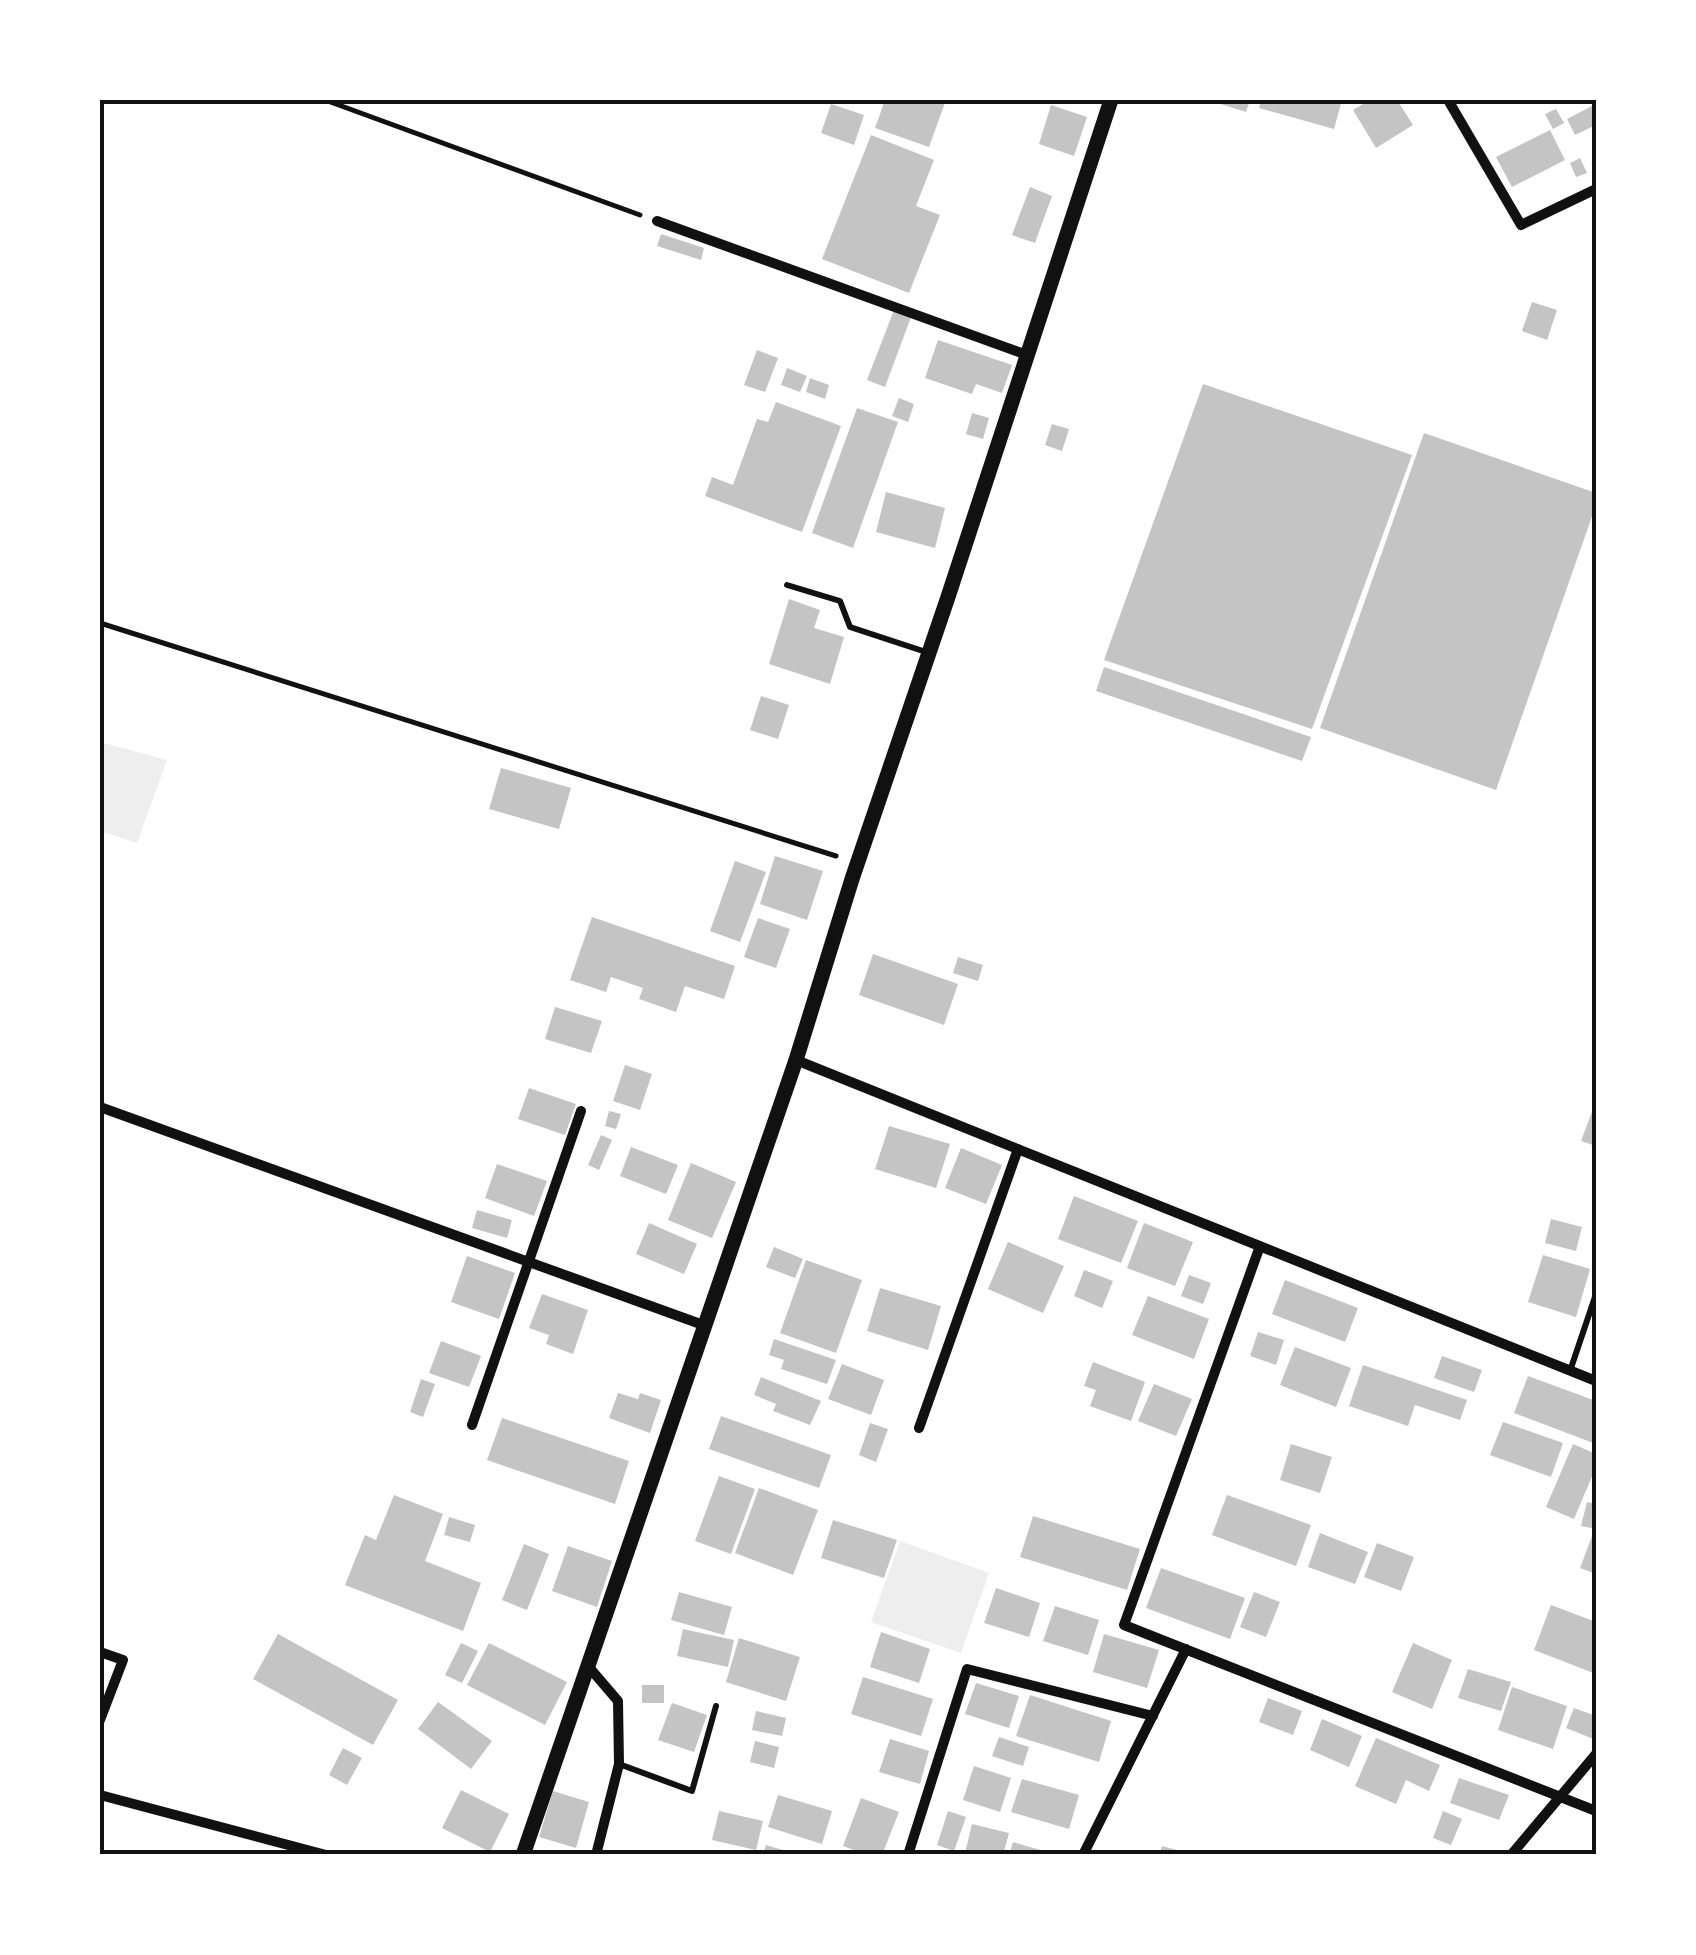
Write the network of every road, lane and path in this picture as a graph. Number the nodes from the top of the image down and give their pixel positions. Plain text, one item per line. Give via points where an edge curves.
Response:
1 (325, 100) edge
2 (1112, 100) edge
3 (1448, 100) edge
4 (1596, 189) edge
5 (656, 221) joint
6 (1026, 355) junction
7 (787, 585) dead end
8 (100, 623) edge
9 (930, 653) junction
10 (858, 863) junction
11 (796, 1060) junction
12 (100, 1107) edge
13 (581, 1111) dead end
14 (1018, 1149) junction
15 (1260, 1246) junction
16 (528, 1262) junction
17 (1596, 1294) edge
18 (706, 1326) junction
19 (1570, 1371) junction
20 (1596, 1381) edge
21 (472, 1426) dead end
22 (919, 1428) dead end
23 (1186, 1649) junction
24 (100, 1652) edge
25 (588, 1666) junction
26 (716, 1706) dead end
27 (1153, 1716) junction
28 (100, 1720) edge
29 (1596, 1754) edge
30 (618, 1764) junction
31 (100, 1795) edge
32 (1561, 1797) junction
33 (1596, 1811) edge
34 (326, 1855) edge
35 (523, 1855) edge
36 (596, 1855) edge
37 (908, 1855) edge
38 (1083, 1855) edge
39 (1511, 1855) edge

1 - 5 path
2 - 6 street
3 - 4 street via 1521,225
5 - 6 street
6 - 9 street
7 - 9 lane via 840,601 850,627
8 - 10 path
9 - 10 street
10 - 11 street
11 - 14 street
11 - 18 street
12 - 16 street
13 - 16 street
14 - 15 street
14 - 22 street
15 - 19 street
15 - 23 street via 1124,1626
16 - 18 street
16 - 21 street
17 - 19 lane
18 - 25 street
19 - 20 street
23 - 27 street
23 - 32 street
24 - 28 street via 122,1660
25 - 30 street via 618,1702
25 - 35 street
26 - 30 lane via 692,1791
27 - 37 street via 967,1669
27 - 38 street
29 - 32 street
30 - 36 street
31 - 34 street
32 - 33 street
32 - 39 street

